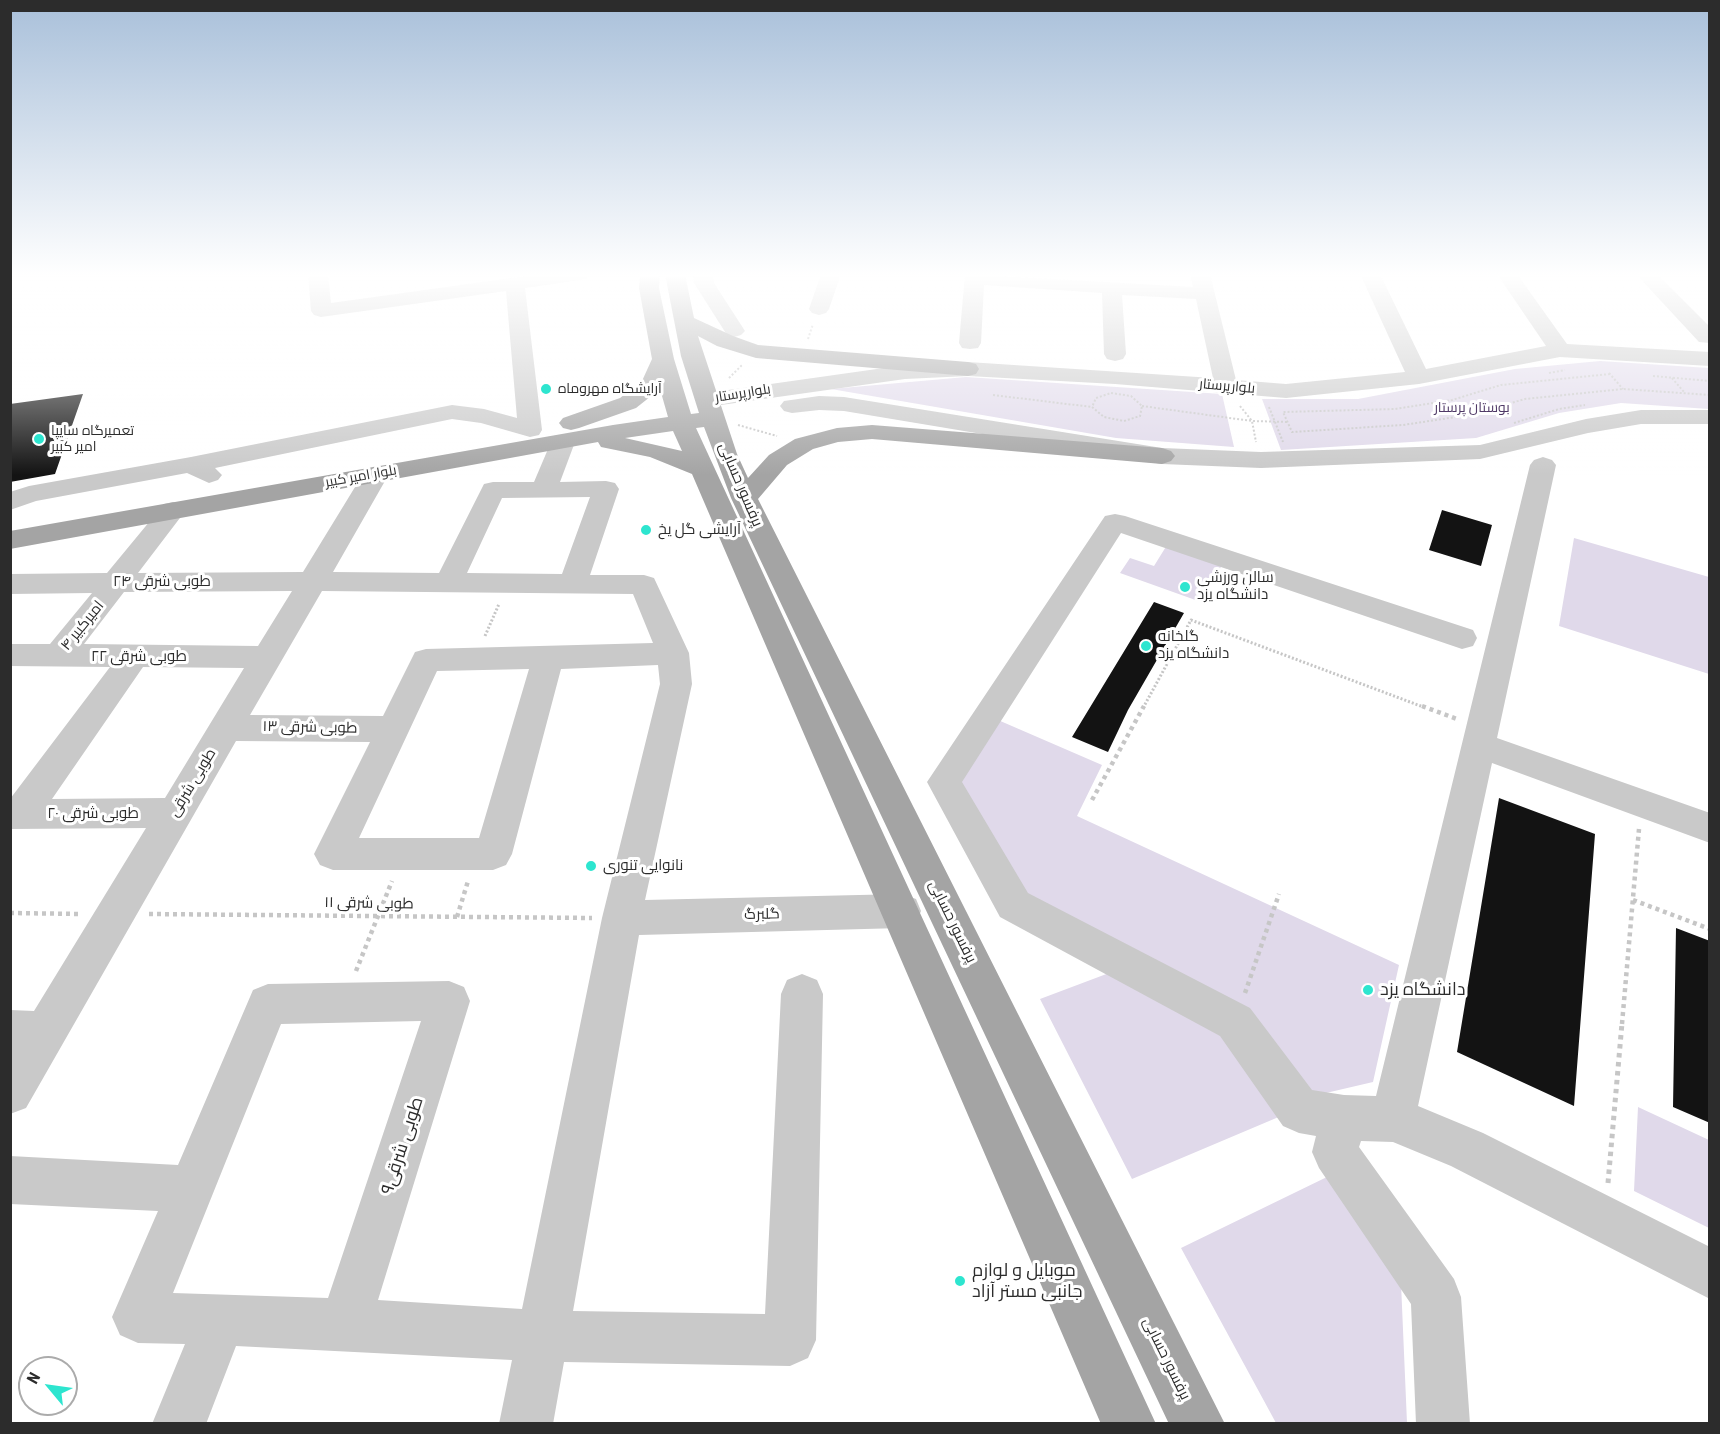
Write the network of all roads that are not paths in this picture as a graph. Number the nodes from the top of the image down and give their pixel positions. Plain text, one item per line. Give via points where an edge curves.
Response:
1 (521, 341) edge
2 (659, 341) edge
3 (689, 341) edge
4 (725, 341) edge
5 (1114, 341) edge
6 (1215, 341) edge
7 (1402, 341) edge
8 (1552, 341) edge
9 (1708, 348) edge
10 (1115, 354) dead end
11 (663, 359) junction
12 (1564, 360) junction
13 (968, 369) junction
14 (1419, 377) junction
15 (824, 382) junction
16 (1226, 387) junction
17 (527, 399) junction
18 (836, 404) junction
19 (452, 412) junction
20 (695, 412) junction
21 (1710, 417) edge
22 (530, 430) junction
23 (566, 433) junction
24 (256, 451) junction
25 (1162, 456) junction
26 (191, 465) junction
27 (1543, 465) dead end
28 (704, 470) junction
29 (376, 474) junction
30 (222, 482) junction
31 (544, 489) junction
32 (744, 498) junction
33 (10, 502) edge
34 (173, 510) junction
35 (10, 520) edge
36 (10, 540) edge
37 (313, 581) junction
38 (118, 582) junction
39 (448, 583) junction
40 (573, 583) junction
41 (10, 584) edge
42 (1462, 638) dead end
43 (673, 652) junction
44 (10, 656) edge
45 (58, 656) junction
46 (134, 657) junction
47 (268, 657) junction
48 (548, 658) junction
49 (226, 728) junction
50 (394, 729) junction
51 (1481, 737) junction
52 (176, 813) junction
53 (16, 814) edge
54 (1710, 828) edge
55 (902, 911) junction
56 (622, 918) junction
57 (802, 994) dead end
58 (28, 1031) edge
59 (10, 1092) edge
60 (1344, 1118) junction
61 (1393, 1119) junction
62 (10, 1180) edge
63 (191, 1189) junction
64 (1710, 1274) edge
65 (221, 1319) junction
66 (345, 1324) junction
67 (543, 1336) junction
68 (179, 1424) edge
69 (526, 1424) edge
70 (1129, 1424) edge
71 (1198, 1424) edge
72 (1443, 1424) edge

1 - 17 street
2 - 11 main road
3 - 20 main road
4 - 13 main road via 756,351 802,357
5 - 10 street
6 - 16 street
7 - 14 street
8 - 12 street
9 - 12 street, بلوارپرستار
11 - 20 main road
11 - 23 main road via 652,385 627,403
12 - 14 street, بلوارپرستار
13 - 15 street, بلوارپرستار
13 - 16 street, بلوارپرستار
14 - 16 street, بلوارپرستار via 1286,391
15 - 18 street via 814,392
15 - 20 street, بلوارپرستار
17 - 19 street
17 - 22 street
18 - 20 street, بلوارپرستار
18 - 25 street, بلوارپرستار
19 - 22 street via 484,416
19 - 24 street
20 - 23 main road, بلوار امیر کبیر via 612,432
20 - 28 main road, پرفسور حسابی
20 - 32 main road, پرفسور حسابی
21 - 25 street, بلوارپرستار via 1641,417 1480,452 1261,460
22 - 23 main road, بلوار امیر کبیر
22 - 30 main road, بلوار امیر کبیر
23 - 28 main road via 627,444 681,459
23 - 29 main road, بلوار امیر کبیر
23 - 31 street
24 - 26 street
24 - 30 street
25 - 32 main road via 872,432 837,435 804,444 778,460
26 - 30 street
26 - 33 street via 29,494
27 - 51 street
28 - 55 main road, پرفسور حسابی
29 - 34 main road, بلوار امیر کبیر
29 - 37 street, طوبی شرقی
30 - 35 main road, بلوار امیر کبیر
31 - 39 street via 493,490
31 - 40 street via 606,489
32 - 71 main road, پرفسور حسابی
34 - 36 main road, بلوار امیر کبیر
34 - 38 street, امیرکبیر ۴
37 - 38 street, طوبی شرقی ۲۴
37 - 39 street, طوبی شرقی ۲۴
37 - 47 street, طوبی شرقی
38 - 41 street, طوبی شرقی ۲۴
38 - 45 street, امیرکبیر ۴
39 - 40 street, طوبی شرقی ۲۴
40 - 43 street, طوبی شرقی ۲۴ via 644,585
42 - 60 street via 1115,522 944,782 1014,905 1235,1022 1299,1110
43 - 48 street
43 - 56 street via 676,684
44 - 45 street, طوبی شرقی ۲۲
45 - 46 street, طوبی شرقی ۲۲
46 - 47 street, طوبی شرقی ۲۲
46 - 53 street
47 - 49 street, طوبی شرقی
48 - 50 street via 426,660
48 - 50 street via 493,854 333,854
49 - 50 street, طوبی شرقی ۱۳
49 - 52 street, طوبی شرقی
51 - 54 street via 1641,804
51 - 61 street
52 - 53 street, طوبی شرقی ۲۰
52 - 58 street, طوبی شرقی via 116,914
55 - 56 street, گلبرگ
55 - 70 main road, پرفسور حسابی
56 - 67 street
57 - 67 street via 790,1340
58 - 59 street, طوبی شرقی
60 - 61 street
60 - 72 street via 1335,1152 1436,1297
61 - 64 street via 1467,1149
62 - 63 street
63 - 65 street, طوبی شرقی۹ via 138,1317
63 - 66 street, طوبی شرقی۹ via 268,1004 450,1001
65 - 66 street, طوبی شرقی۹
65 - 68 street
66 - 67 street
67 - 69 street

